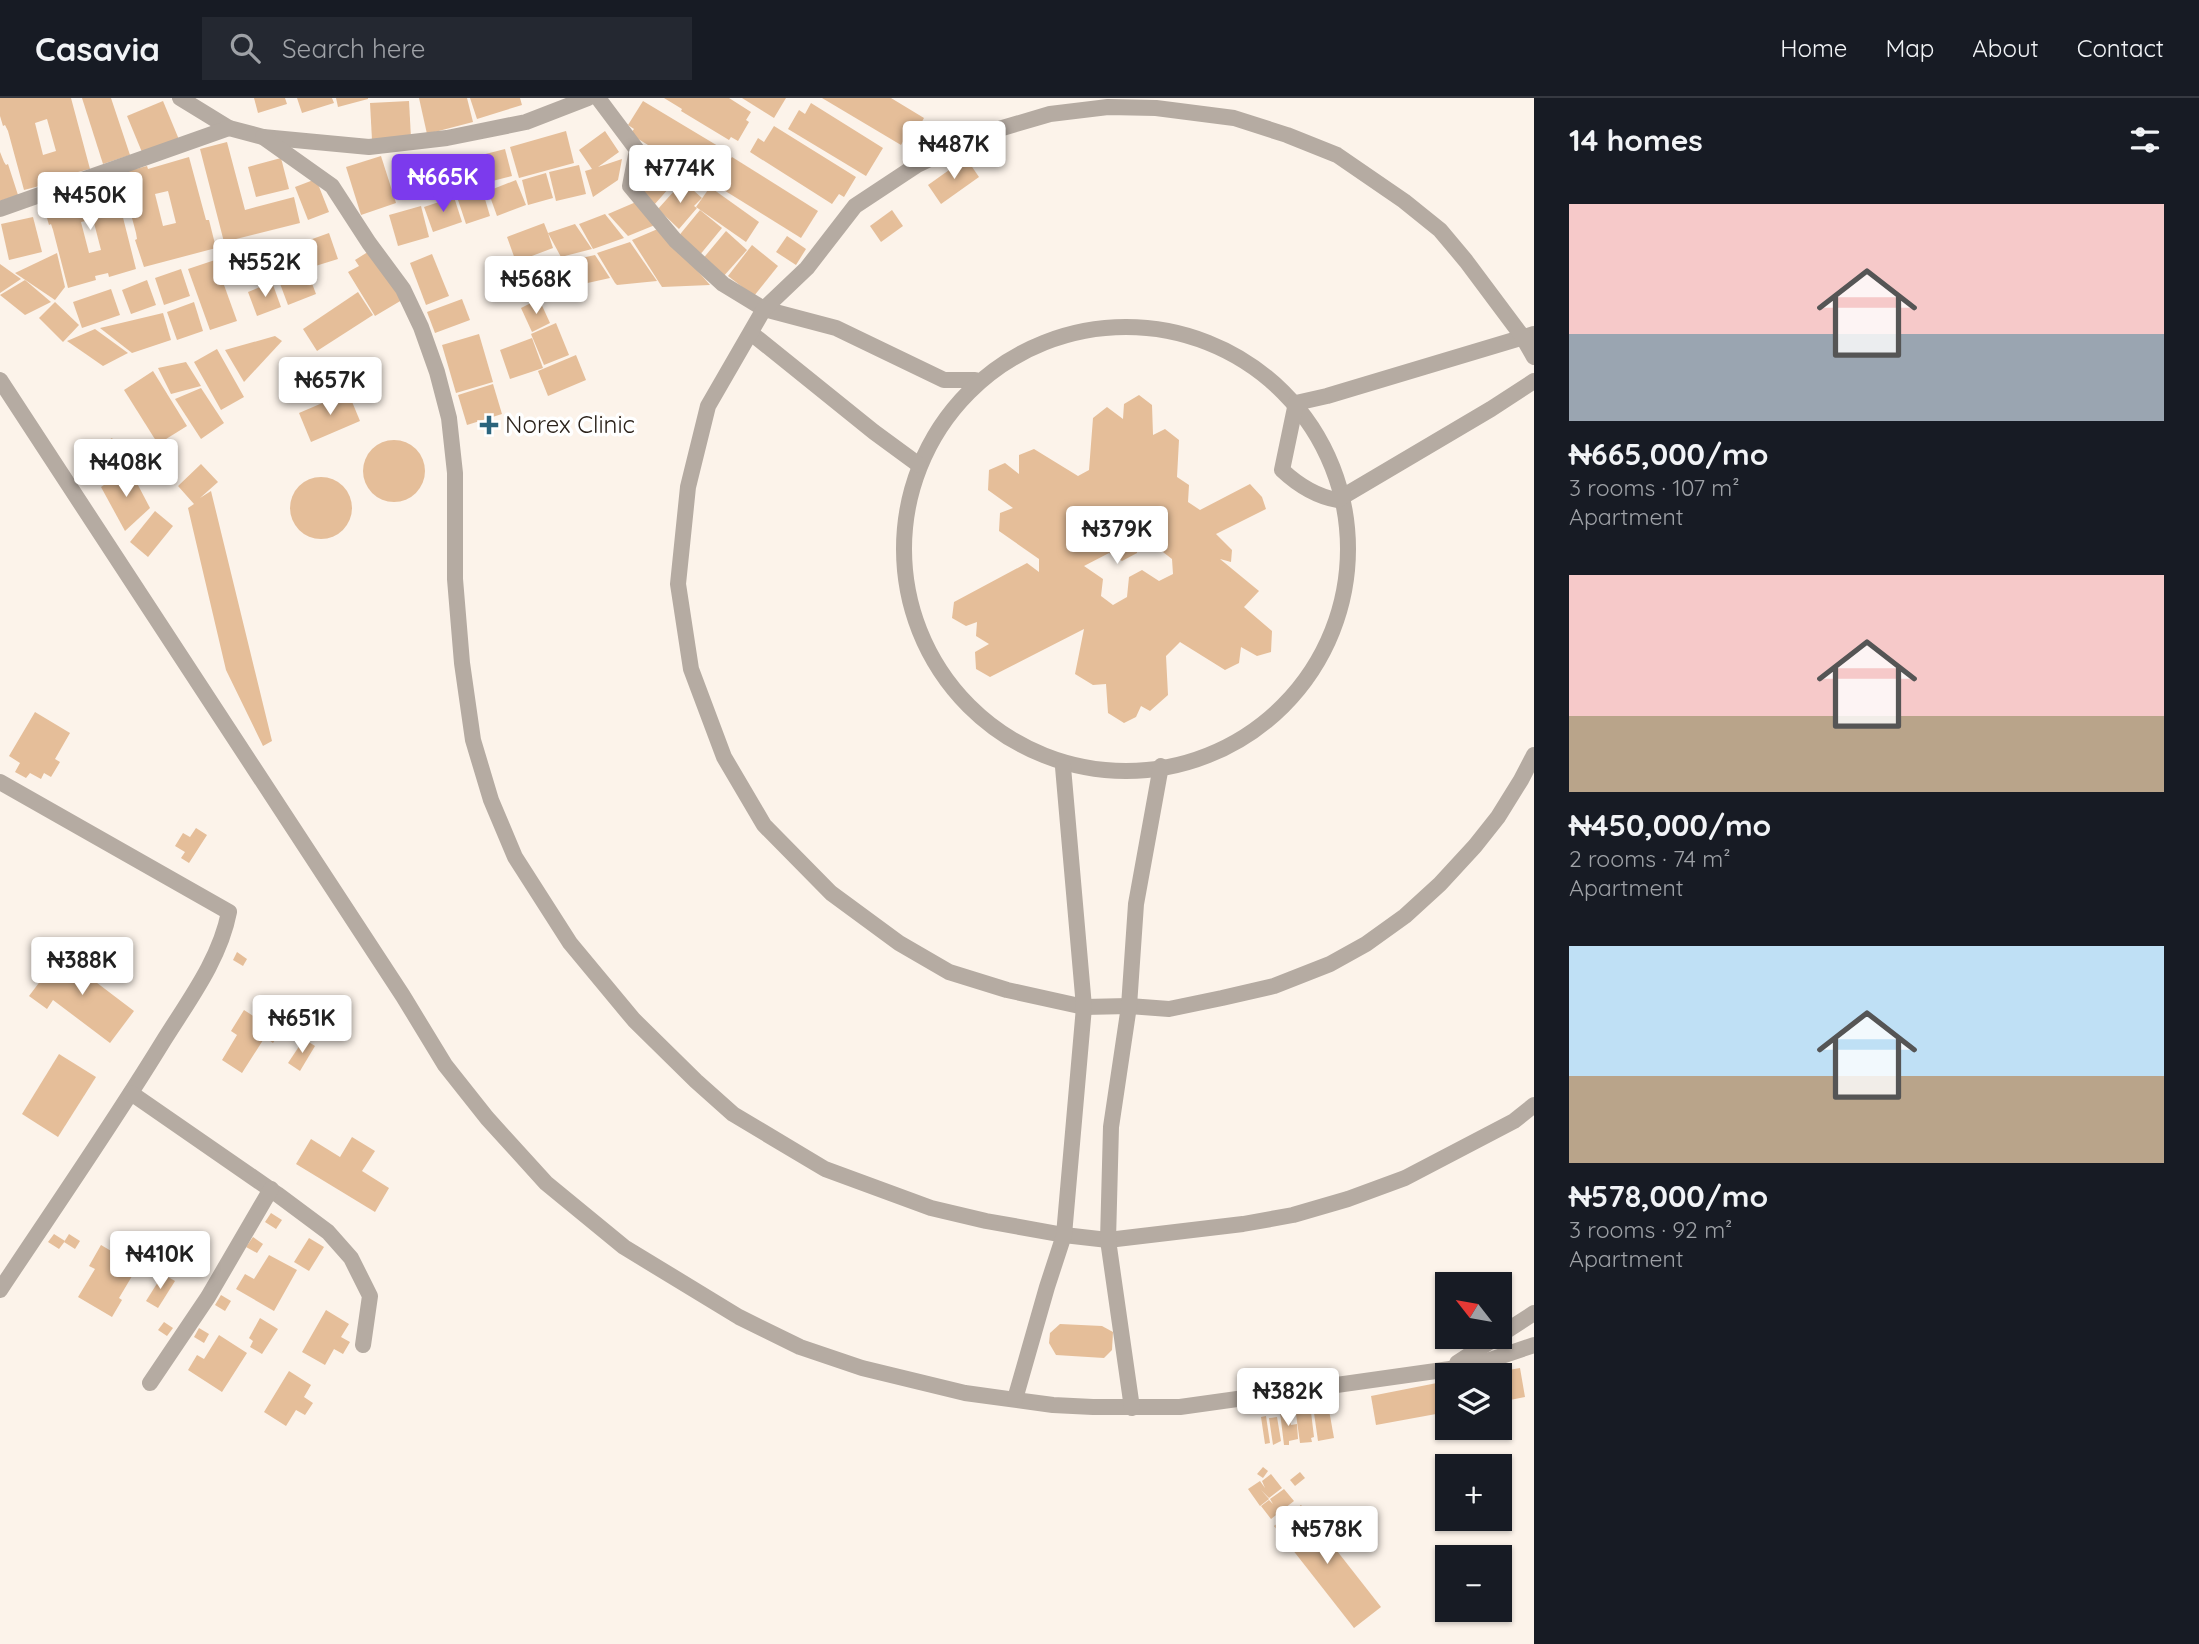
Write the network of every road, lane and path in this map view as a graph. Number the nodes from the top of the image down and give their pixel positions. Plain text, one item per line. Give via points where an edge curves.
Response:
1 (180, 98) edge
2 (588, 98) edge
3 (598, 98) edge
4 (559, 103) edge
5 (229, 128) junction
6 (263, 137) junction
7 (0, 209) edge
8 (764, 309) junction
9 (751, 333) junction
10 (1528, 335) edge
11 (1534, 357) edge
12 (0, 380) edge
13 (975, 380) junction
14 (1534, 381) edge
15 (1296, 403) junction
16 (919, 465) junction
17 (1343, 496) junction
18 (1534, 755) edge
19 (1063, 766) junction
20 (1161, 766) junction
21 (0, 782) edge
22 (1129, 1006) junction
23 (1084, 1007) junction
24 (131, 1093) junction
25 (1534, 1105) edge
26 (271, 1189) junction
27 (1064, 1236) junction
28 (1108, 1240) junction
29 (0, 1290) edge
30 (1534, 1313) edge
31 (1512, 1327) edge
32 (363, 1345) dead end
33 (1534, 1345) edge
34 (1480, 1349) edge
35 (1459, 1363) edge
36 (1478, 1363) edge
37 (1435, 1371) edge
38 (150, 1383) dead end
39 (1015, 1399) junction
40 (1132, 1408) junction

1 - 5 street
2 - 4 street
3 - 8 street via 637,150 630,186 675,240 723,284
4 - 6 street via 526,122 369,147
5 - 6 street
5 - 7 street
6 - 27 street via 332,186 403,289 421,327 449,418 455,473 456,591 473,740 515,857 570,943 634,1020 696,1082 733,1114 825,1169 931,1209
8 - 9 street
8 - 10 street via 807,268 855,206 917,165 982,134 1050,114 1108,107 1157,108 1234,118 1337,155 1440,230
8 - 13 street via 836,328 944,380
9 - 16 street
9 - 23 street via 708,406 688,487 678,584 691,669 724,757 764,825 831,893 899,943 949,972
10 - 11 street
10 - 15 street
12 - 39 street via 396,984 444,1065 546,1183 624,1247 740,1317 800,1347 917,1382
13 - 15 street via 1028,349 1086,329 1162,327 1214,343 1260,369
13 - 16 street via 954,404
14 - 17 street
15 - 17 street via 1324,449
15 - 17 street via 1282,470 1322,497
16 - 19 street via 906,551 910,593 933,661 971,712 1008,741
17 - 20 street via 1347,567 1338,615 1318,659 1292,698 1225,749
18 - 22 street via 1504,808 1475,846 1405,916 1366,944 1274,986 1169,1009
19 - 20 street via 1119,772
19 - 23 street
20 - 22 street via 1136,904
21 - 24 street via 229,912 225,933 198,985
22 - 23 street
22 - 28 street via 1111,1127
23 - 27 street
24 - 26 street
24 - 29 street
25 - 28 street via 1514,1121 1405,1178 1348,1199 1243,1224
26 - 32 street via 328,1232 351,1258 370,1296
26 - 38 street via 208,1297
27 - 28 street
27 - 39 street
28 - 40 street
30 - 31 street
33 - 36 street
34 - 35 street
37 - 40 street via 1181,1407
39 - 40 street

